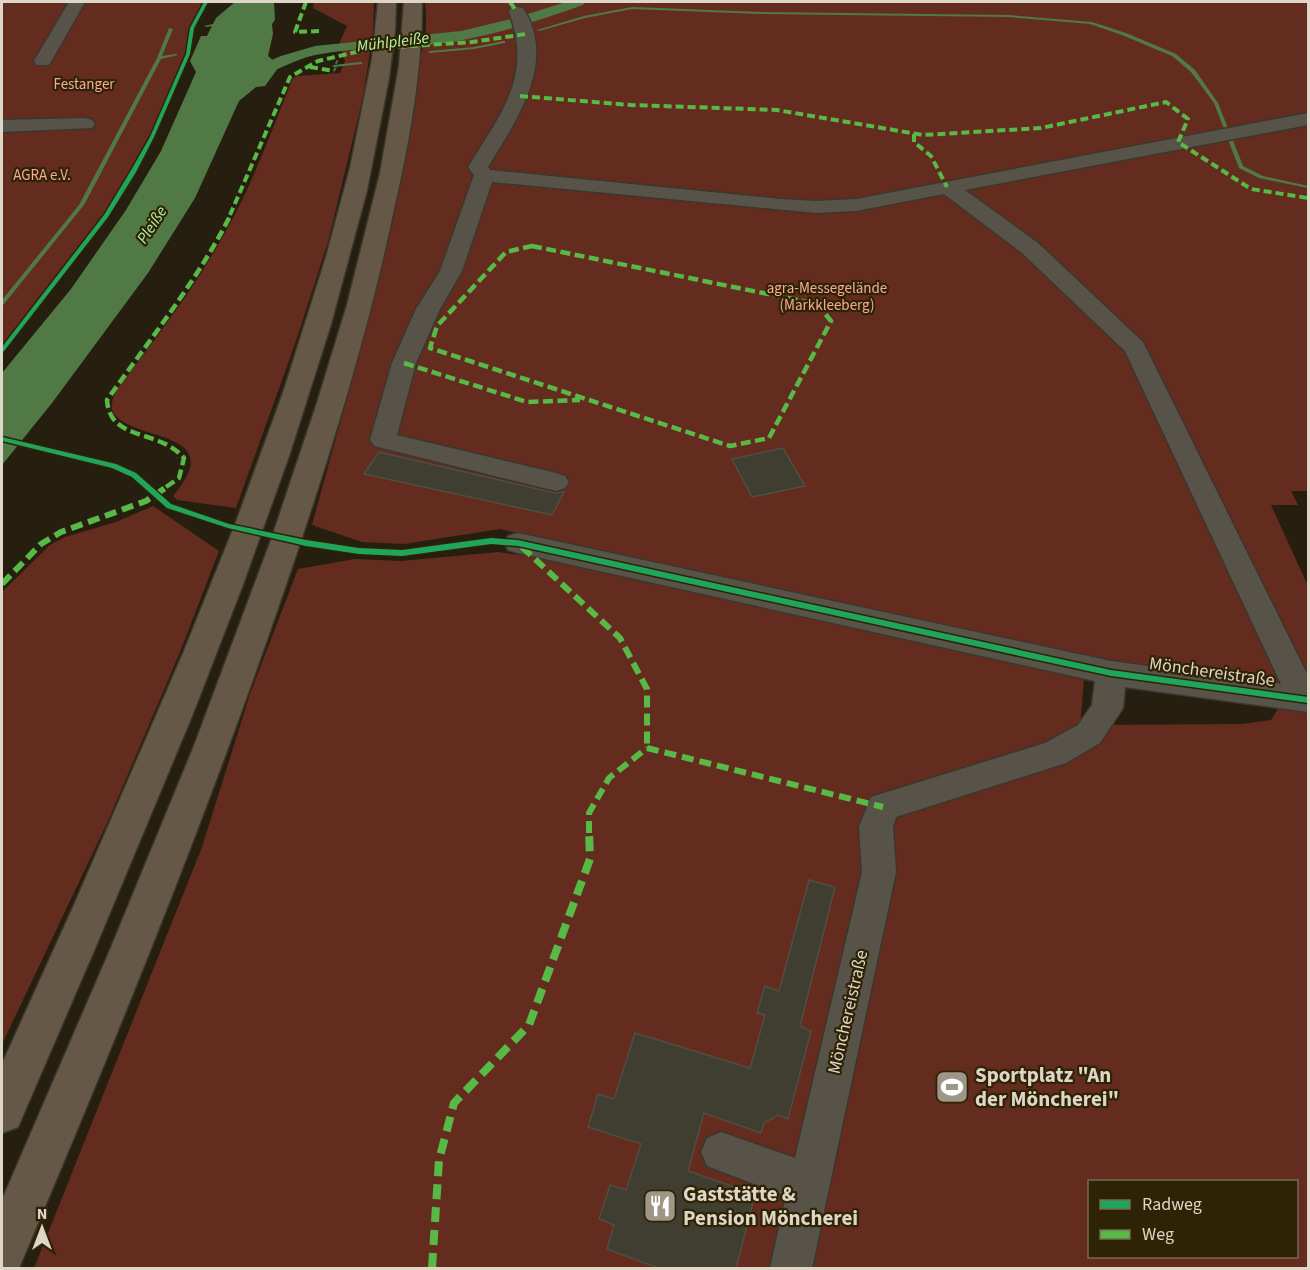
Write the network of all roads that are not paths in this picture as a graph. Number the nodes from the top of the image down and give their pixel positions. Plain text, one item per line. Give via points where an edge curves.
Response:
1 (77, 2) edge
2 (387, 2) edge
3 (413, 2) edge
4 (520, 18) dead end
5 (43, 61) dead end
6 (1308, 119) edge
7 (85, 124) dead end
8 (2, 126) edge
9 (484, 175) junction
10 (947, 187) junction
11 (556, 482) dead end
12 (518, 543) dead end
13 (1111, 673) junction
14 (1306, 700) edge
15 (2, 1111) edge
16 (721, 1152) dead end
17 (810, 1184) junction
18 (2, 1253) edge
19 (791, 1269) edge

1 - 5 lane
2 - 15 highway via 369,133 307,362 188,685
3 - 18 highway via 399,130 365,288 294,521 141,928
4 - 9 lane via 528,51 526,72 520,96 478,167
6 - 10 lane
7 - 8 lane
9 - 10 lane via 816,207 856,205
9 - 11 lane via 451,272 428,309 404,363 383,440
10 - 14 lane via 1031,249 1135,347
12 - 13 lane
13 - 14 lane, Mönchereistraße
13 - 17 lane, Mönchereistraße via 1107,708 1089,734 1055,753 883,807 876,827 879,872
16 - 17 lane
17 - 19 lane, Mönchereistraße

